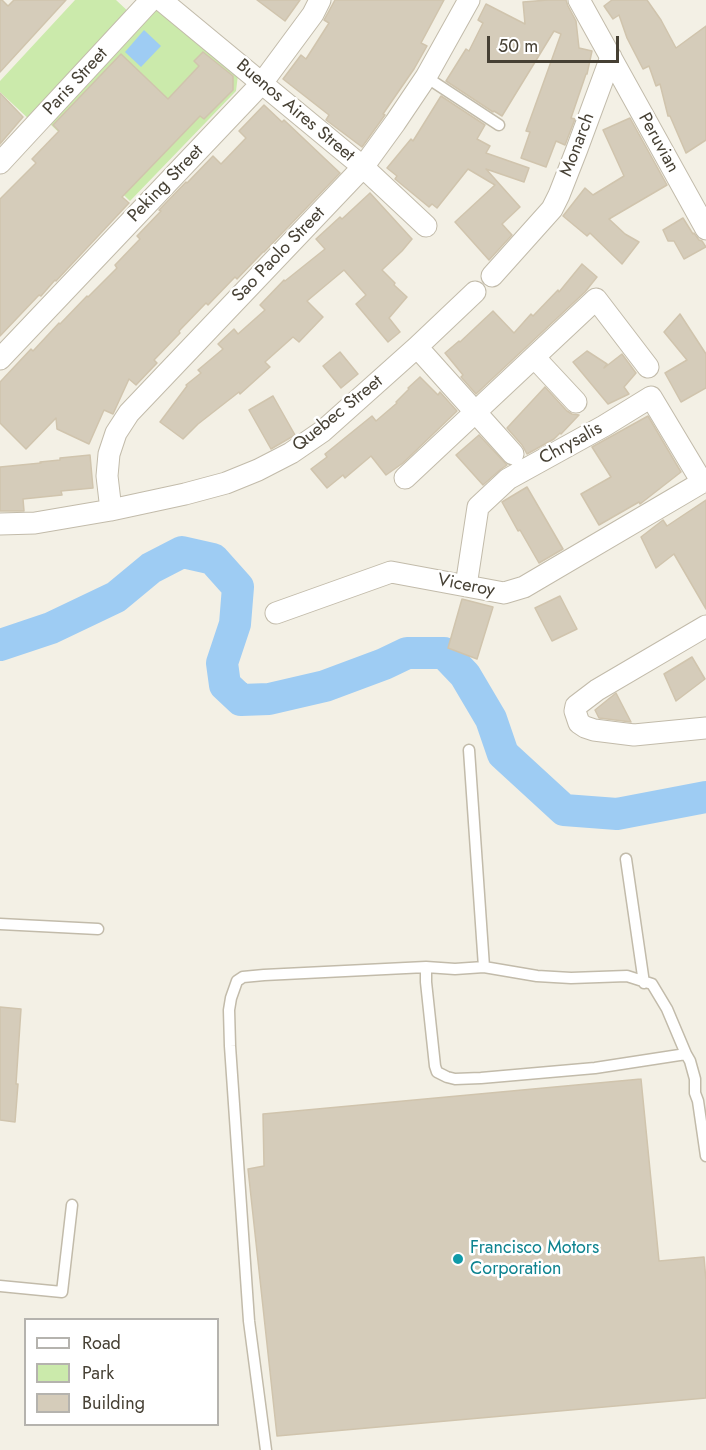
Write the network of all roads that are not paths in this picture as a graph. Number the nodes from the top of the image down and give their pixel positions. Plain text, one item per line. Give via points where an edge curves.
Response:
1 (151, 0) edge
2 (161, 0) edge
3 (321, 0) edge
4 (469, 0) edge
5 (579, 0) edge
6 (611, 57) junction
7 (426, 77) junction
8 (262, 83) junction
9 (499, 125) dead end
10 (0, 163) edge
11 (363, 167) junction
12 (426, 226) dead end
13 (706, 229) edge
14 (492, 276) dead end
15 (475, 292) dead end
16 (417, 347) junction
17 (534, 357) junction
18 (0, 359) edge
19 (648, 367) dead end
20 (576, 402) dead end
21 (475, 412) junction
22 (513, 454) dead end
23 (405, 478) dead end
24 (704, 481) edge
25 (111, 510) junction
26 (0, 524) edge
27 (465, 586) junction
28 (276, 614) dead end
29 (706, 626) edge
30 (706, 728) edge
31 (469, 750) dead end
32 (626, 859) dead end
33 (0, 924) edge
34 (98, 930) dead end
35 (426, 967) junction
36 (484, 967) junction
37 (644, 983) junction
38 (686, 1054) junction
39 (706, 1156) edge
40 (72, 1204) dead end
41 (0, 1286) edge
42 (266, 1450) edge

1 - 10 street, Paris Street
2 - 8 street, Buenos Aires Street
3 - 8 street, Peking Street
4 - 7 street, Sao Paolo Street
5 - 6 street
6 - 13 street, Peruvian
6 - 14 street, Monarch via 552,209
7 - 9 lane
7 - 11 street, Sao Paolo Street
8 - 11 street, Buenos Aires Street
8 - 18 street, Peking Street
11 - 12 street, Buenos Aires Street
11 - 25 street, Sao Paolo Street via 129,413 109,454
15 - 16 street, Quebec Street
16 - 21 street
16 - 25 street, Quebec Street via 323,431 291,453 226,483
17 - 19 street via 596,299
17 - 20 street
17 - 21 street
21 - 22 street
21 - 23 street
24 - 27 street, Viceroy via 524,587 504,593
24 - 27 street, Chrysalis via 651,397 508,478 478,507
25 - 26 street, Quebec Street via 35,523
27 - 28 street, Viceroy via 391,572
29 - 30 street via 597,690 575,711 579,723 594,730 634,735
31 - 36 lane
32 - 37 lane
33 - 34 lane
35 - 36 lane
35 - 38 lane via 435,1066 437,1072 447,1077 480,1078 595,1068
35 - 42 lane via 243,977 234,986 229,1010 230,1046 249,1321
36 - 37 lane via 537,976 627,976
37 - 38 lane via 652,984 662,998
38 - 39 lane via 695,1079
40 - 41 lane via 62,1292

